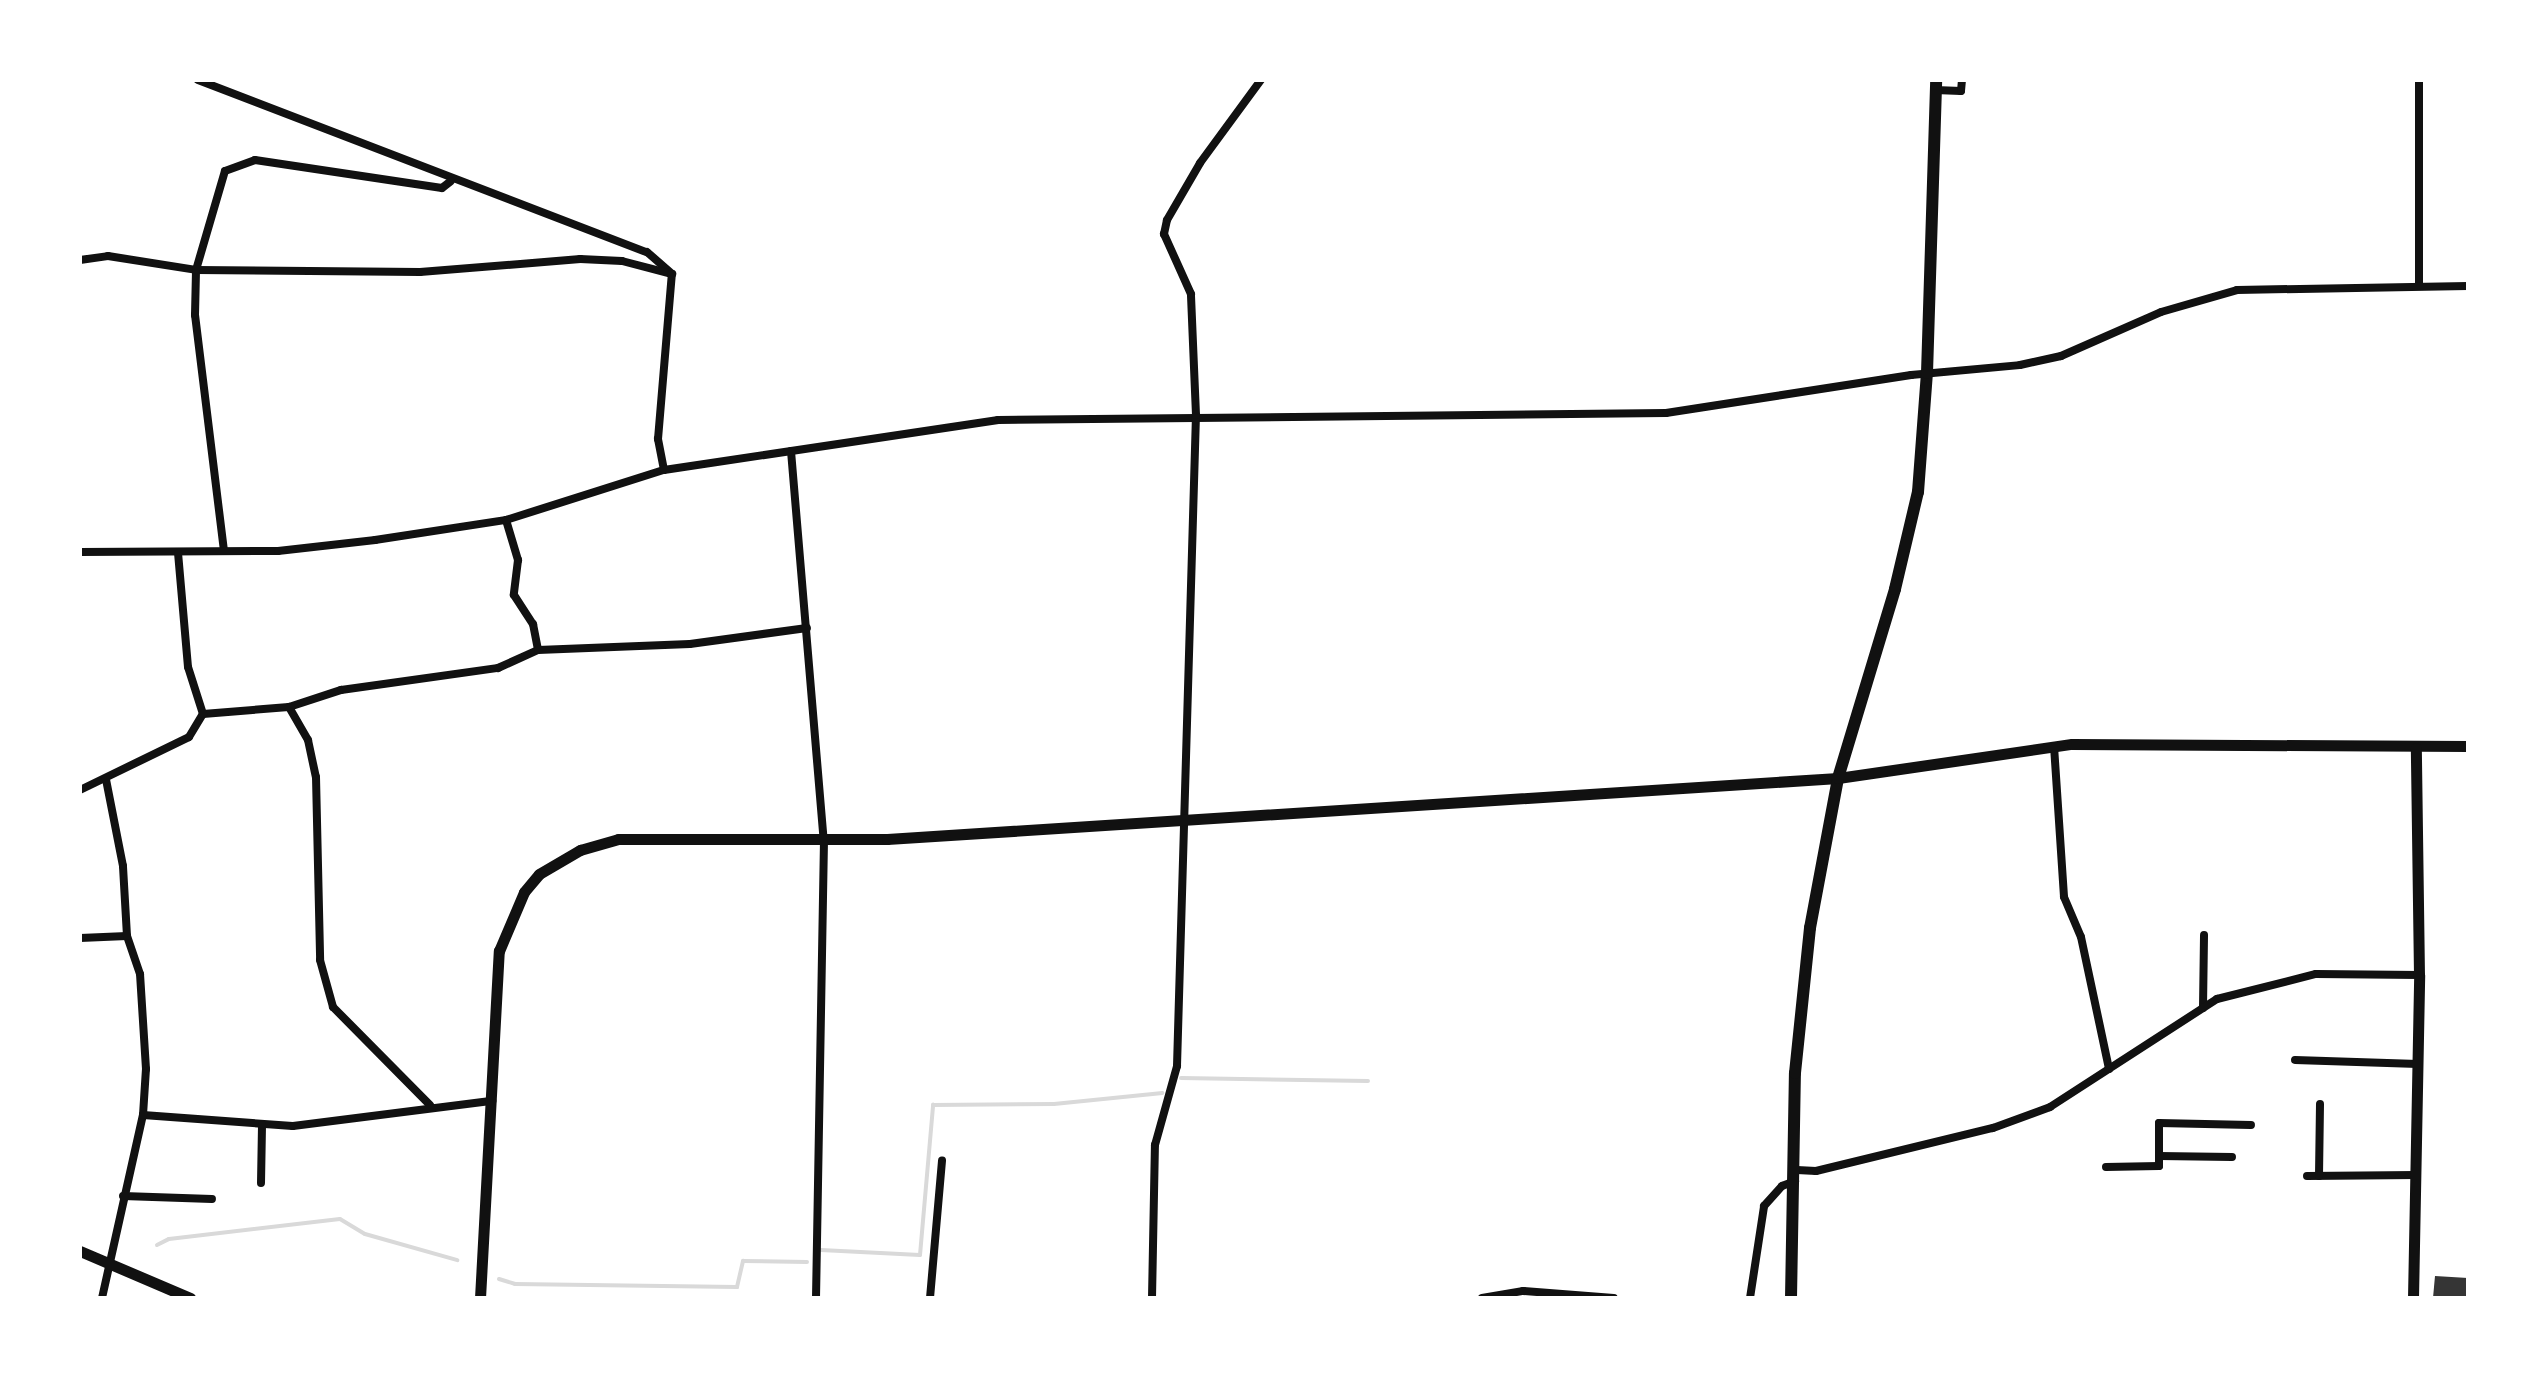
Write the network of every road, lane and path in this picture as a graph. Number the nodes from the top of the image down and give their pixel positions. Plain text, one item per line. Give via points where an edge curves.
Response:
1 (198, 80) edge
2 (1261, 80) edge
3 (1962, 80) edge
4 (2419, 80) edge
5 (1935, 85) edge
6 (451, 181) junction
7 (80, 260) edge
8 (196, 270) junction
9 (672, 274) junction
10 (2419, 285) junction
11 (2468, 286) edge
12 (1927, 373) junction
13 (1196, 415) junction
14 (791, 451) junction
15 (664, 470) junction
16 (506, 520) junction
17 (224, 551) junction
18 (80, 552) edge
19 (178, 553) junction
20 (807, 628) junction
21 (538, 650) junction
22 (289, 707) junction
23 (203, 714) junction
24 (2054, 746) junction
25 (2468, 746) edge
26 (2416, 748) junction
27 (1838, 778) junction
28 (106, 779) junction
29 (80, 790) edge
30 (1187, 819) junction
31 (824, 840) junction
32 (2204, 935) dead end
33 (127, 936) junction
34 (80, 938) edge
35 (2419, 975) junction
36 (2203, 1008) junction
37 (2295, 1060) dead end
38 (2418, 1064) junction
39 (2109, 1069) junction
40 (492, 1101) junction
41 (2320, 1104) dead end
42 (430, 1105) junction
43 (143, 1115) junction
44 (262, 1125) junction
45 (2251, 1125) dead end
46 (2159, 1156) junction
47 (2232, 1157) dead end
48 (942, 1161) dead end
49 (2106, 1167) dead end
50 (2416, 1175) junction
51 (1797, 1176) junction
52 (2307, 1176) dead end
53 (2319, 1176) junction
54 (261, 1183) dead end
55 (123, 1196) junction
56 (212, 1199) dead end
57 (80, 1251) edge
58 (108, 1263) junction
59 (1518, 1295) edge
60 (102, 1298) edge
61 (190, 1298) edge
62 (480, 1298) edge
63 (816, 1298) edge
64 (930, 1298) edge
65 (1152, 1298) edge
66 (1482, 1298) edge
67 (1614, 1298) edge
68 (1750, 1298) edge
69 (1791, 1298) edge
70 (2413, 1298) edge

1 - 6 street
2 - 13 street via 1234,112 1167,220 1164,234 1191,294
3 - 5 street via 1961,91
4 - 10 street
5 - 12 main road
6 - 8 street via 442,188 310,166 255,160 238,164 225,171 219,183
6 - 9 street via 647,252
7 - 8 street via 108,256
8 - 9 street via 420,272 580,259 622,261
8 - 17 street via 195,315
9 - 15 street via 658,439
10 - 11 street
10 - 12 street via 2237,290 2161,312 2061,356
12 - 13 street via 1666,413
12 - 27 main road via 1918,492
13 - 14 street via 998,420
13 - 30 street
14 - 15 street
14 - 20 street
15 - 16 street
16 - 17 street via 306,548
16 - 21 street via 518,560 514,595 533,624
17 - 19 street
18 - 19 street
19 - 23 street via 188,667
20 - 21 street via 690,644
20 - 31 street
21 - 22 street via 498,668 341,690
22 - 23 street
22 - 42 street via 308,740 316,777 320,960 333,1007
23 - 28 street via 189,737
24 - 26 street via 2157,742
24 - 27 street
24 - 39 street via 2064,897 2081,937
25 - 26 street
26 - 35 street
27 - 30 street
27 - 51 main road via 1806,962 1795,1073
28 - 29 street
28 - 33 street via 123,866
30 - 31 street
30 - 65 street via 1177,1066 1155,1145
31 - 40 street via 618,839 580,850 539,874 513,910 499,951
31 - 63 street
32 - 36 street
33 - 34 street
33 - 43 street via 140,974
35 - 36 street via 2316,974 2217,999
35 - 38 street
36 - 39 street
37 - 38 street
38 - 50 street
39 - 51 street via 2028,1116
40 - 42 street
40 - 62 street
41 - 53 street
42 - 44 street via 350,1122
43 - 44 street
43 - 55 street
44 - 54 street
45 - 46 street via 2159,1123
46 - 47 street
46 - 49 street via 2159,1166
48 - 64 street
50 - 53 street
50 - 70 street
51 - 68 street via 1764,1206
51 - 69 main road
52 - 53 street
55 - 56 street
55 - 58 street
57 - 58 street
58 - 60 street
58 - 61 street
59 - 66 street
59 - 67 street

